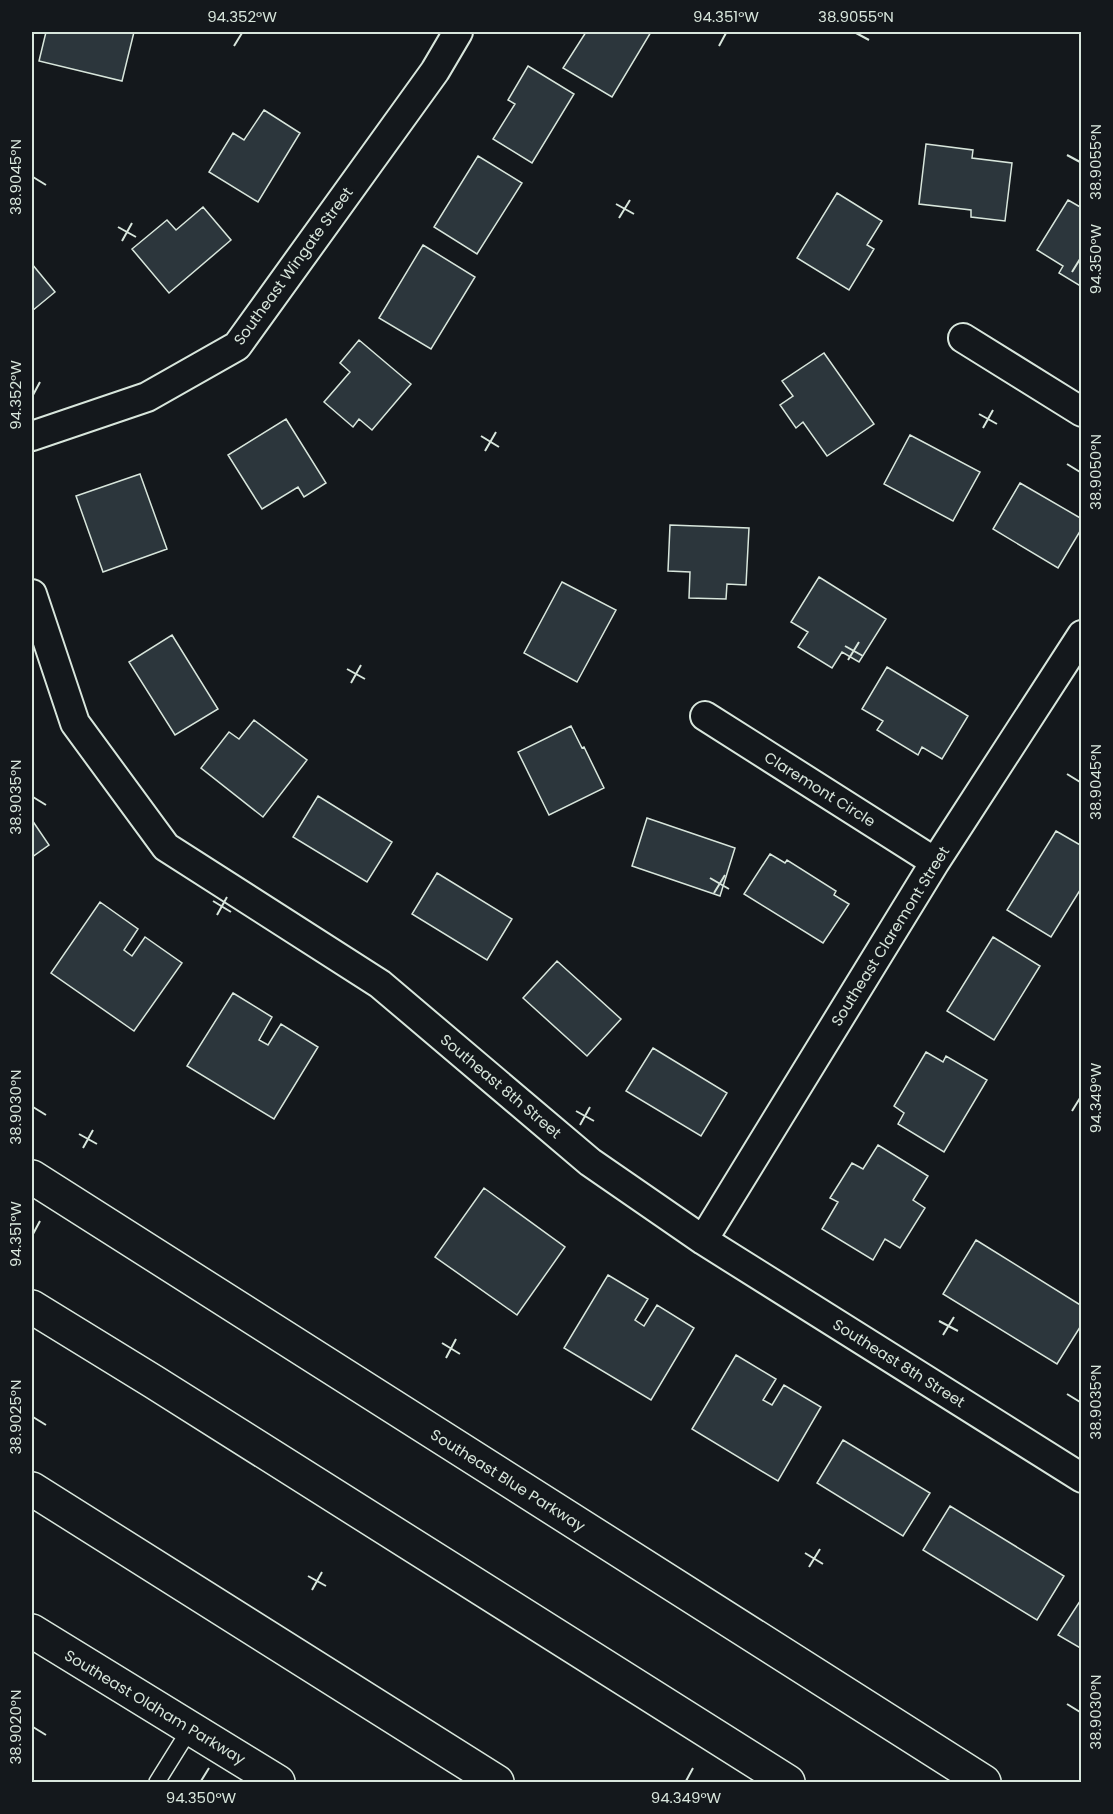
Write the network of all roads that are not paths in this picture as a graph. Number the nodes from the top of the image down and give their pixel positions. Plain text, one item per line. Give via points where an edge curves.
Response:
1 (458, 32) edge
2 (963, 338) dead end
3 (1082, 412) edge
4 (32, 436) edge
5 (32, 594) edge
6 (1082, 635) edge
7 (705, 716) dead end
8 (935, 862) junction
9 (32, 1177) edge
10 (703, 1240) junction
11 (32, 1307) edge
12 (1082, 1478) edge
13 (32, 1489) edge
14 (32, 1631) edge
15 (190, 1729) junction
16 (157, 1782) edge
17 (278, 1782) edge
18 (496, 1782) edge
19 (788, 1782) edge
20 (984, 1782) edge

1 - 4 street, Southeast Wingate Street via 435,71 237,346 147,397
2 - 3 street
5 - 10 street, Southeast 8th Street via 75,723 165,846 380,984 590,1162
6 - 8 street, Southeast Claremont Street
7 - 8 street, Claremont Circle
8 - 10 street, Southeast Claremont Street
9 - 20 main road, Southeast Blue Parkway
10 - 12 street, Southeast 8th Street
11 - 19 main road
13 - 18 main road
14 - 15 main road, Southeast Oldham Parkway
15 - 16 lane
15 - 17 main road, Southeast Oldham Parkway

